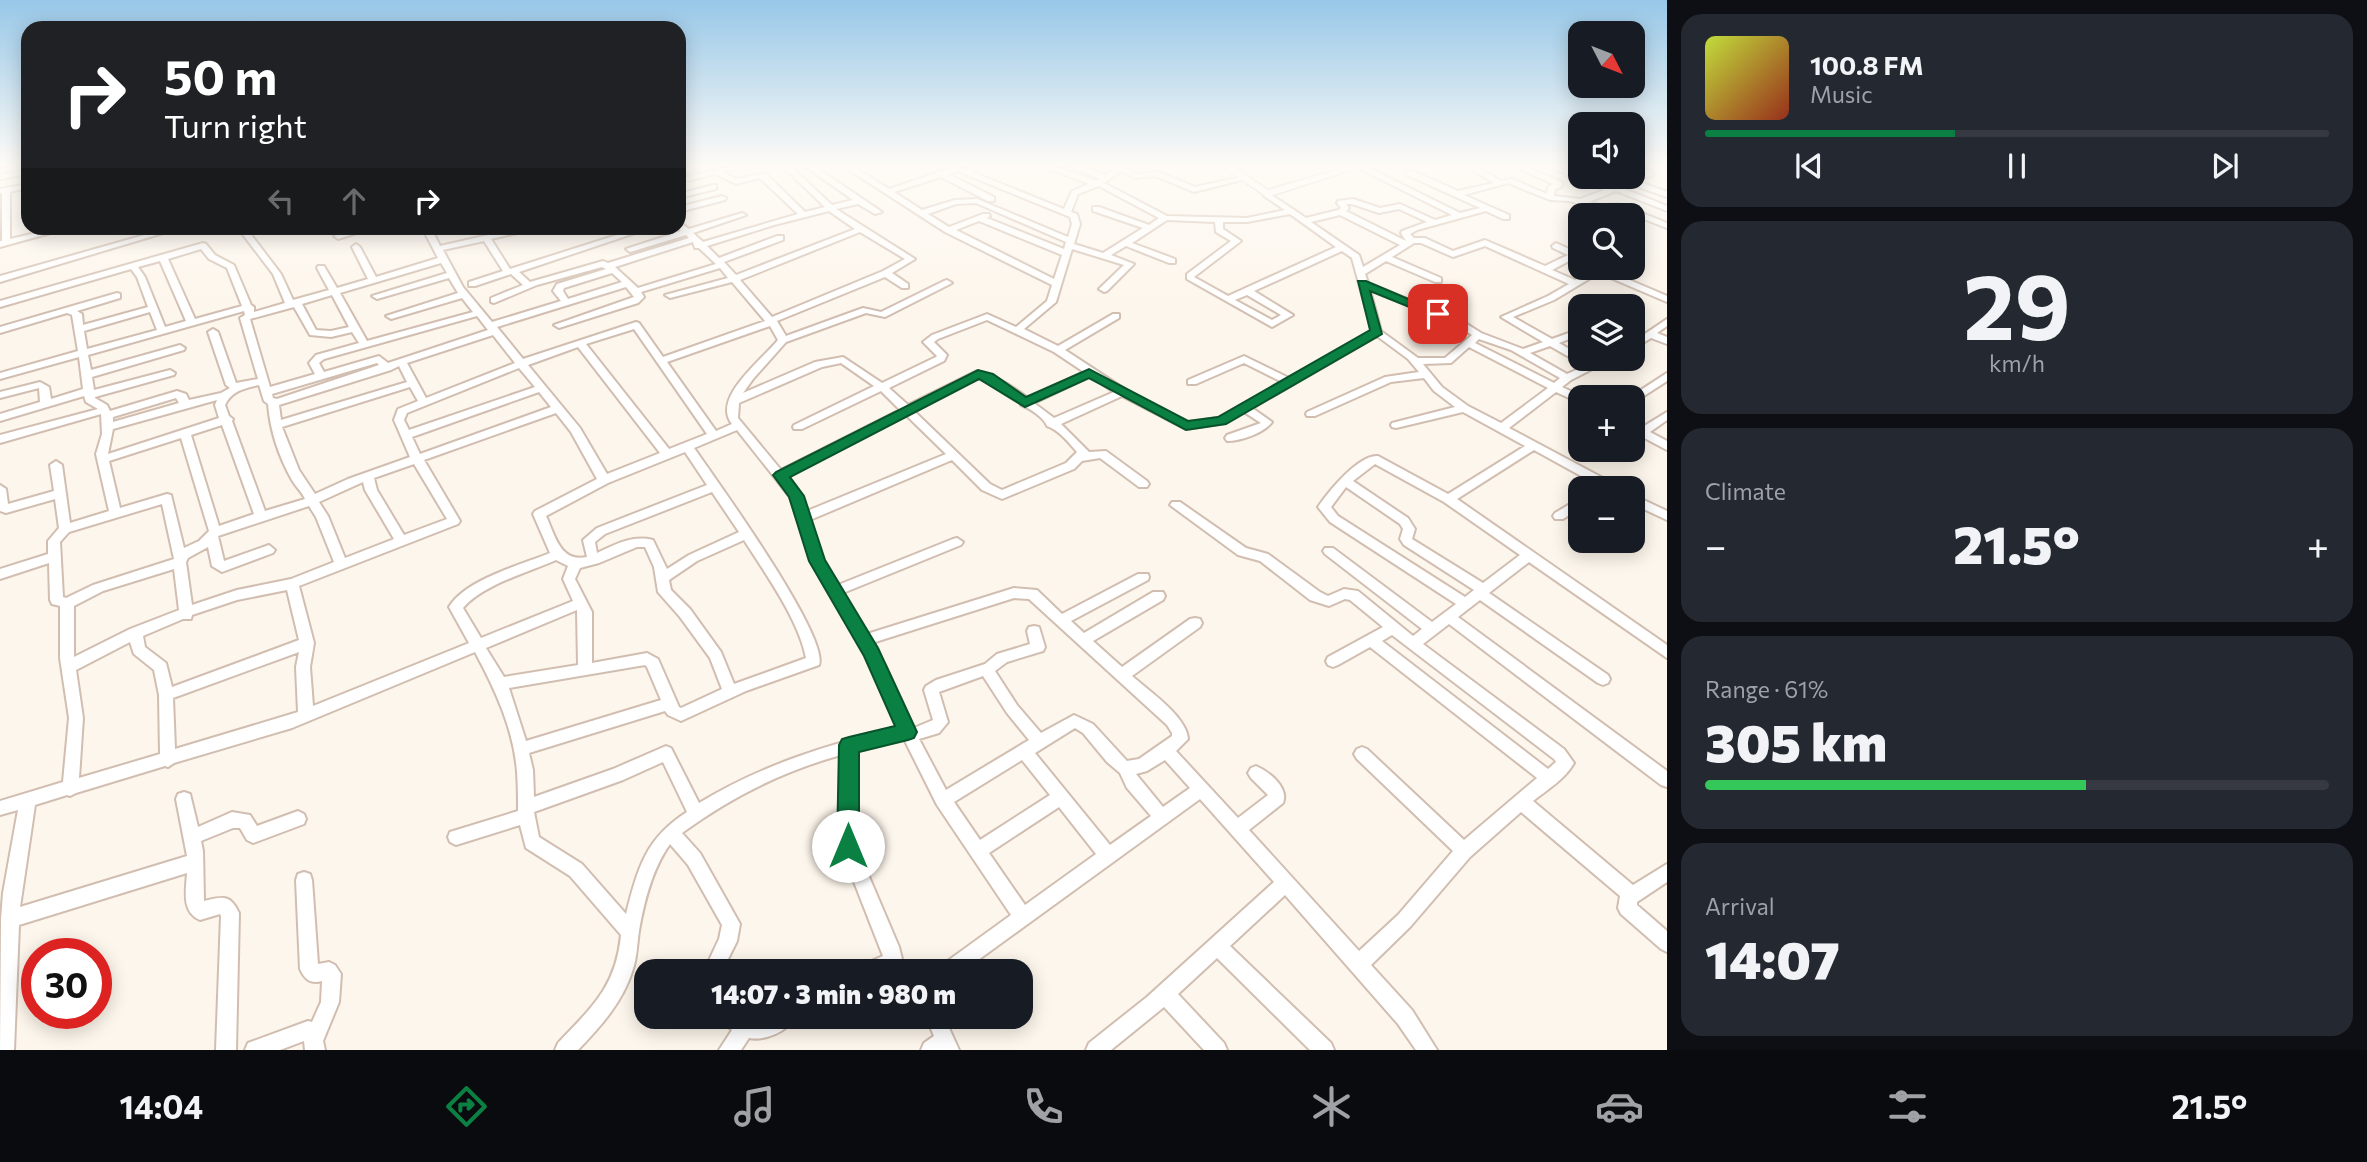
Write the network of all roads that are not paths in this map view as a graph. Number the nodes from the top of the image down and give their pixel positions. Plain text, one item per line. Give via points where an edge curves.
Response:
1 (3, 213) edge
2 (813, 213) edge
3 (837, 213) edge
4 (922, 213) edge
5 (987, 213) edge
6 (1008, 213) edge
7 (1071, 213) edge
8 (1108, 213) edge
9 (1156, 213) edge
10 (1285, 213) edge
11 (1291, 213) edge
12 (1334, 213) edge
13 (1352, 213) edge
14 (1414, 213) edge
15 (1454, 213) edge
16 (1467, 213) edge
17 (1498, 213) edge
18 (1634, 213) edge
19 (742, 215) dead end
20 (804, 215) joint
21 (1458, 215) junction
22 (1506, 217) dead end
23 (1165, 218) junction
24 (981, 219) junction
25 (1219, 221) junction
26 (1303, 221) junction
27 (1433, 222) junction
28 (1667, 226) edge
29 (1148, 227) junction
30 (861, 229) junction
31 (948, 230) junction
32 (36, 235) edge
33 (152, 235) edge
34 (247, 235) edge
35 (342, 235) edge
36 (428, 235) edge
37 (495, 235) edge
38 (625, 235) edge
39 (689, 235) edge
40 (338, 236) dead end
41 (486, 237) junction
42 (780, 239) dead end
43 (1408, 242) junction
44 (3, 243) edge
45 (1125, 243) junction
46 (1068, 246) junction
47 (1556, 246) dead end
48 (356, 247) dead end
49 (1343, 247) junction
50 (630, 249) dead end
51 (1568, 252) edge
52 (440, 255) junction
53 (1106, 256) junction
54 (163, 257) junction
55 (1385, 257) junction
56 (1568, 260) edge
57 (1172, 261) dead end
58 (720, 263) junction
59 (133, 266) junction
60 (320, 268) dead end
61 (611, 268) junction
62 (1546, 269) junction
63 (511, 272) junction
64 (886, 272) junction
65 (451, 275) junction
66 (1361, 278) junction
67 (0, 279) edge
68 (734, 279) junction
69 (373, 280) junction
70 (1438, 280) dead end
71 (1583, 280) edge
72 (1627, 280) edge
73 (628, 283) junction
74 (947, 283) dead end
75 (1055, 283) junction
76 (472, 284) dead end
77 (534, 284) junction
78 (1577, 284) junction
79 (905, 286) dead end
80 (1104, 289) dead end
81 (334, 291) junction
82 (636, 291) junction
83 (1247, 291) junction
84 (464, 293) junction
85 (670, 295) dead end
86 (117, 296) dead end
87 (377, 296) dead end
88 (1667, 299) edge
89 (494, 300) dead end
90 (1228, 300) junction
91 (13, 301) junction
92 (293, 302) junction
93 (566, 302) junction
94 (0, 304) edge
95 (153, 308) junction
96 (72, 309) junction
97 (249, 311) junction
98 (479, 313) junction
99 (592, 315) junction
100 (391, 316) dead end
101 (1116, 316) dead end
102 (772, 321) junction
103 (1667, 322) edge
104 (192, 323) junction
105 (17, 325) junction
106 (559, 325) dead end
107 (80, 328) junction
108 (355, 328) junction
109 (493, 329) junction
110 (0, 330) edge
111 (162, 331) junction
112 (212, 332) dead end
113 (1020, 332) junction
114 (1377, 332) junction
115 (610, 333) junction
116 (1651, 334) junction
117 (1478, 335) junction
118 (1568, 336) edge
119 (1645, 338) edge
120 (783, 340) junction
121 (1667, 341) edge
122 (1549, 342) junction
123 (580, 343) junction
124 (1468, 343) junction
125 (365, 345) junction
126 (180, 348) dead end
127 (1058, 350) junction
128 (84, 351) junction
129 (1523, 352) junction
130 (1568, 352) edge
131 (1414, 360) junction
132 (660, 361) junction
133 (402, 363) junction
134 (522, 364) junction
135 (387, 368) junction
136 (1581, 371) edge
137 (170, 373) dead end
138 (1089, 373) junction
139 (86, 375) junction
140 (1424, 375) junction
141 (0, 376) edge
142 (321, 376) junction
143 (1567, 377) junction
144 (1665, 379) edge
145 (263, 381) junction
146 (1192, 382) dead end
147 (1290, 382) junction
148 (413, 383) junction
149 (238, 387) junction
150 (882, 387) junction
151 (1554, 387) junction
152 (542, 388) junction
153 (1122, 392) junction
154 (1645, 392) edge
155 (88, 393) junction
156 (1568, 394) edge
157 (0, 395) edge
158 (224, 396) junction
159 (269, 398) junction
160 (424, 401) junction
161 (732, 402) junction
162 (1025, 403) junction
163 (46, 404) junction
164 (559, 408) junction
165 (1464, 408) junction
166 (1247, 409) junction
167 (908, 412) junction
168 (1311, 414) dead end
169 (1667, 415) edge
170 (107, 417) junction
171 (0, 418) edge
172 (228, 419) junction
173 (1051, 424) junction
174 (277, 425) junction
175 (1396, 425) dead end
176 (738, 426) junction
177 (798, 426) dead end
178 (1645, 426) edge
179 (1503, 427) junction
180 (185, 433) junction
181 (1645, 434) edge
182 (406, 435) junction
183 (714, 436) junction
184 (1231, 438) dead end
185 (0, 439) edge
186 (1534, 445) junction
187 (687, 446) junction
188 (1667, 446) edge
189 (667, 454) junction
190 (954, 455) junction
191 (1080, 457) junction
192 (104, 459) junction
193 (417, 459) junction
194 (56, 465) dead end
195 (781, 475) junction
196 (368, 476) junction
197 (1587, 476) edge
198 (604, 480) junction
199 (1345, 481) junction
200 (1143, 484) dead end
201 (715, 486) junction
202 (0, 489) edge
203 (60, 493) junction
204 (1448, 499) junction
205 (312, 500) junction
206 (1176, 505) dead end
207 (1645, 505) edge
208 (1568, 510) edge
209 (116, 513) junction
210 (261, 516) junction
211 (1559, 516) dead end
212 (1667, 516) edge
213 (805, 517) junction
214 (65, 529) junction
215 (214, 534) junction
216 (747, 534) junction
217 (402, 542) junction
218 (957, 542) dead end
219 (269, 550) dead end
220 (1329, 551) dead end
221 (557, 555) junction
222 (1530, 555) junction
223 (56, 556) junction
224 (180, 560) junction
225 (595, 560) junction
226 (576, 565) junction
227 (342, 566) junction
228 (0, 574) edge
229 (1143, 577) dead end
230 (663, 578) junction
231 (292, 584) junction
232 (835, 591) junction
233 (1481, 592) junction
234 (1158, 596) dead end
235 (67, 603) junction
236 (581, 603) junction
237 (1466, 604) junction
238 (186, 615) junction
239 (1450, 617) junction
240 (1062, 620) junction
241 (1195, 622) dead end
242 (1393, 628) junction
243 (1432, 629) junction
244 (1034, 631) dead end
245 (135, 634) junction
246 (864, 640) junction
247 (1084, 640) junction
248 (1371, 640) junction
249 (307, 643) junction
250 (478, 645) junction
251 (1413, 645) junction
252 (1667, 652) edge
253 (1334, 661) dead end
254 (68, 667) junction
255 (988, 669) junction
256 (585, 670) junction
257 (1123, 674) junction
258 (1603, 679) dead end
259 (500, 684) junction
260 (730, 692) junction
261 (166, 695) junction
262 (670, 703) junction
263 (306, 715) junction
264 (909, 734) junction
265 (1039, 742) junction
266 (849, 745) junction
267 (521, 749) junction
268 (1024, 751) junction
269 (1166, 751) junction
270 (1362, 754) dead end
271 (168, 760) junction
272 (1125, 768) junction
273 (1256, 773) dead end
274 (1550, 779) junction
275 (1667, 780) edge
276 (69, 789) junction
277 (1201, 789) junction
278 (1061, 797) junction
279 (184, 799) dead end
280 (28, 800) junction
281 (943, 800) junction
282 (1522, 802) junction
283 (0, 808) edge
284 (526, 811) junction
285 (696, 814) junction
286 (1162, 817) junction
287 (298, 819) dead end
288 (1237, 829) junction
289 (671, 833) junction
290 (193, 837) junction
291 (456, 837) dead end
292 (1464, 851) junction
293 (977, 852) junction
294 (1108, 856) junction
295 (195, 862) junction
296 (1667, 872) edge
297 (304, 880) dead end
298 (1286, 883) junction
299 (1630, 897) junction
300 (1023, 917) junction
301 (10, 919) junction
302 (630, 932) junction
303 (1667, 943) edge
304 (1217, 946) junction
305 (719, 959) edge
306 (894, 959) edge
307 (965, 959) edge
308 (1359, 964) junction
309 (1165, 994) junction
310 (736, 1029) edge
311 (938, 1029) edge
312 (314, 1044) edge
313 (942, 1047) edge
314 (4, 1050) edge
315 (226, 1050) edge
316 (255, 1050) edge
317 (565, 1050) edge
318 (729, 1050) edge
319 (1096, 1050) edge
320 (1217, 1050) edge
321 (1324, 1050) edge
322 (1427, 1050) edge

1 - 44 street
2 - 20 street
3 - 30 street
4 - 31 street
5 - 24 street
6 - 46 street
7 - 46 street via 1076,224
8 - 29 street
9 - 23 street
10 - 25 street
11 - 26 street
12 - 26 street
13 - 43 street
14 - 27 street
15 - 21 street
16 - 21 street
17 - 22 street
18 - 28 street
19 - 39 street
20 - 39 street
21 - 27 street
23 - 25 street
23 - 29 street
24 - 31 street
24 - 46 street
25 - 90 street via 1219,230 1237,241 1190,278
26 - 49 street
27 - 43 street via 1406,232
29 - 45 street
30 - 64 street via 911,259
30 - 68 street
31 - 75 street
32 - 44 street
33 - 67 street
34 - 92 street
35 - 40 street
36 - 52 street
37 - 41 street
38 - 63 street
39 - 50 street
39 - 58 street
39 - 61 street
41 - 52 street
41 - 63 street
42 - 58 street
43 - 55 street
43 - 62 street via 1422,240 1453,254 1485,243
45 - 53 street
45 - 57 street
46 - 53 street
46 - 75 street
47 - 51 street
48 - 69 street
49 - 66 street via 1356,257
49 - 83 street
52 - 65 street
52 - 69 street
53 - 80 street via 1130,266
54 - 59 street
54 - 97 street via 203,246 231,267
54 - 104 street
55 - 66 street
55 - 70 street
56 - 62 street
58 - 68 street
58 - 82 street
59 - 91 street
59 - 95 street
60 - 81 street
61 - 73 street
61 - 77 street via 597,265
61 - 93 street via 560,286 558,291
62 - 78 street
63 - 76 street
63 - 77 street via 525,284
64 - 79 street
64 - 102 street
65 - 84 street
65 - 87 street
66 - 114 street
66 - 117 street
68 - 85 street
68 - 102 street
69 - 81 street
71 - 78 street
72 - 88 street
73 - 82 street
73 - 93 street
74 - 120 street via 882,315 866,310
75 - 113 street via 1051,302 1019,328
77 - 89 street
78 - 122 street via 1506,316
81 - 92 street
81 - 108 street
82 - 99 street via 639,297 635,301
83 - 90 street
83 - 90 street via 1287,317 1269,324
84 - 98 street
84 - 100 street
86 - 96 street
91 - 94 street
91 - 105 street
92 - 97 street
92 - 108 street via 313,333 327,335
93 - 109 street
95 - 107 street
95 - 111 street
96 - 105 street
96 - 107 street
97 - 104 street
97 - 145 street via 244,320
98 - 109 street
98 - 125 street
99 - 106 street
99 - 115 street
101 - 127 street
102 - 120 street
102 - 132 street
103 - 116 street
104 - 111 street
105 - 110 street
107 - 128 street
108 - 125 street
109 - 133 street
109 - 134 street
111 - 128 street
112 - 149 street via 231,385
113 - 127 street
113 - 150 street via 983,318 929,341 942,355 940,359
114 - 131 street
114 - 147 street
115 - 123 street
115 - 132 street via 636,325
116 - 119 street
116 - 121 street
117 - 124 street
117 - 129 street
118 - 122 street
120 - 161 street
122 - 129 street
122 - 130 street
123 - 134 street
123 - 189 street
124 - 131 street via 1442,363
124 - 151 street
125 - 142 street via 317,359 314,363
126 - 139 street
127 - 138 street
128 - 139 street
128 - 141 street
129 - 143 street
131 - 140 street
132 - 183 street
133 - 135 street
133 - 148 street
134 - 152 street
134 - 160 street
135 - 142 street via 379,359
135 - 159 street
136 - 143 street
137 - 155 street
138 - 153 street
138 - 162 street
139 - 155 street
140 - 165 street
140 - 168 street via 1389,379
142 - 159 street
143 - 151 street
144 - 154 street
145 - 149 street
145 - 159 street
146 - 147 street via 1244,359
147 - 166 street
148 - 160 street
148 - 174 street
149 - 158 street
150 - 161 street via 838,359
150 - 167 street
150 - 177 street
151 - 156 street
151 - 179 street
152 - 164 street
152 - 182 street
153 - 166 street via 1186,426 1222,421
153 - 173 street
155 - 163 street
155 - 170 street
157 - 163 street via 40,385
158 - 170 street
158 - 172 street via 220,405
159 - 174 street
160 - 182 street via 399,415
161 - 176 street
162 - 167 street via 978,374
162 - 173 street
163 - 171 street
164 - 193 street
164 - 198 street
165 - 175 street
165 - 179 street
166 - 184 street via 1267,422
167 - 190 street
167 - 195 street
169 - 178 street
170 - 185 street
170 - 192 street
172 - 180 street
172 - 210 street
173 - 191 street via 1079,446
174 - 205 street via 295,474
176 - 183 street
176 - 195 street
179 - 186 street
180 - 192 street
180 - 215 street
181 - 188 street
182 - 193 street
183 - 187 street
186 - 197 street
186 - 204 street
187 - 189 street
187 - 201 street
189 - 198 street
190 - 191 street via 986,487 1002,495
190 - 213 street
191 - 200 street via 1102,454
192 - 209 street
193 - 196 street
193 - 217 street via 454,521
194 - 203 street
195 - 213 street
196 - 205 street
196 - 217 street
198 - 221 street via 539,514
199 - 204 street via 1378,459
199 - 233 street via 1404,521 1408,542
199 - 237 street via 1326,500 1326,513
201 - 216 street
201 - 225 street via 601,531 589,540
202 - 203 street via 6,509
203 - 214 street
204 - 222 street
205 - 210 street
205 - 227 street
206 - 242 street via 1242,552 1268,560 1315,596 1329,601 1353,595
207 - 212 street
208 - 211 street
209 - 214 street
209 - 224 street via 167,498
210 - 215 street
213 - 232 street via 817,561
214 - 223 street via 55,537
215 - 219 street via 217,563 222,567
215 - 224 street
216 - 230 street via 693,558
216 - 260 street via 816,657 804,666
217 - 227 street
218 - 232 street
220 - 243 street
221 - 226 street
221 - 250 street via 458,602 458,611
222 - 233 street
222 - 252 street
223 - 228 street
223 - 235 street via 57,600
224 - 235 street
224 - 238 street
225 - 226 street
225 - 230 street via 644,542 652,548
226 - 236 street via 569,579
227 - 231 street
229 - 240 street
230 - 260 street via 665,592 716,656
231 - 238 street
231 - 249 street
232 - 246 street
233 - 237 street
233 - 258 street
234 - 247 street
235 - 254 street
236 - 250 street
236 - 256 street via 587,636
237 - 239 street
238 - 245 street
239 - 243 street
239 - 275 street
240 - 246 street via 1032,594 1014,593
240 - 247 street
241 - 257 street
242 - 248 street
242 - 251 street
243 - 251 street
244 - 255 street via 1038,647
245 - 254 street
245 - 261 street via 139,650 161,667
246 - 264 street
247 - 257 street
248 - 253 street
248 - 274 street
249 - 261 street
249 - 263 street via 303,667
250 - 259 street
250 - 263 street
251 - 274 street via 1559,754 1566,763
254 - 276 street via 76,718
255 - 264 street via 935,687 931,694 941,722 925,732
255 - 265 street via 989,678
256 - 259 street
256 - 262 street via 649,660
257 - 269 street via 1180,731 1180,739
259 - 267 street
260 - 262 street via 681,715 674,713
261 - 271 street
262 - 267 street
263 - 271 street
264 - 266 street
264 - 281 street
265 - 268 street
265 - 272 street via 1069,723 1079,722
266 - 285 street via 772,770
266 - 306 street via 848,846
267 - 284 street
268 - 278 street
268 - 281 street
269 - 272 street via 1142,766
269 - 277 street
270 - 292 street
271 - 276 street
272 - 286 street
273 - 288 street via 1277,798
274 - 282 street
276 - 280 street
277 - 286 street
277 - 288 street
278 - 293 street
278 - 294 street
279 - 290 street
280 - 283 street
280 - 301 street
281 - 293 street
282 - 292 street
282 - 299 street
284 - 285 street via 666,753
284 - 291 street
284 - 302 street via 532,842 576,870
285 - 289 street
286 - 294 street
287 - 290 street via 253,835 244,820 232,820
288 - 298 street
289 - 302 street via 653,857
289 - 305 street via 694,859 726,910 731,924
290 - 295 street
292 - 308 street via 1404,921
293 - 300 street
294 - 300 street
295 - 301 street
295 - 315 street via 197,909 223,905 230,913
296 - 299 street
297 - 312 street via 309,969 314,974 332,974 330,1002
298 - 304 street
298 - 308 street
299 - 303 street via 1627,908
300 - 307 street
301 - 314 street
302 - 317 street via 624,978 612,999
304 - 309 street
304 - 321 street
308 - 322 street
309 - 319 street
309 - 320 street
310 - 318 street
311 - 313 street
312 - 316 street via 312,1032 301,1031

